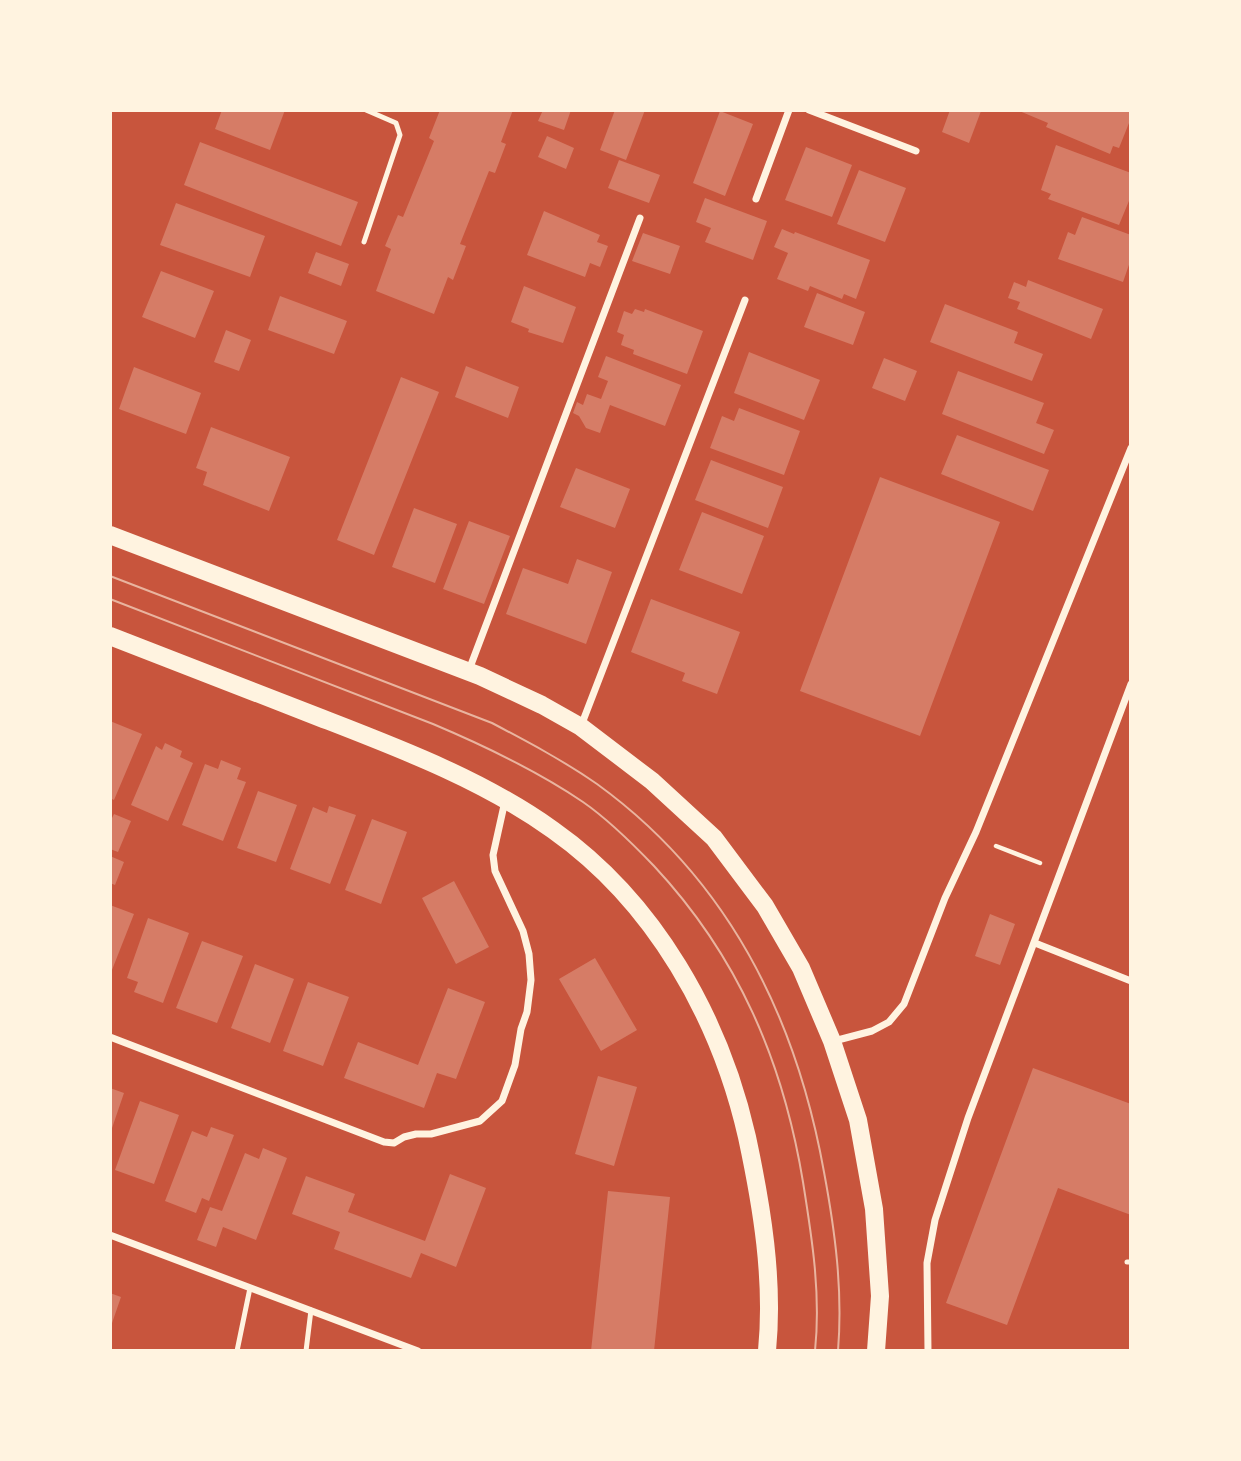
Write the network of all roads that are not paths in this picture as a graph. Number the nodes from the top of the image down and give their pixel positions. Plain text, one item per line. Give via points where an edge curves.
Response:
1 (366, 110) edge
2 (789, 110) edge
3 (809, 110) edge
4 (916, 151) dead end
5 (756, 199) dead end
6 (640, 218) dead end
7 (363, 242) dead end
8 (745, 300) dead end
9 (1131, 448) edge
10 (110, 535) edge
11 (110, 636) edge
12 (469, 671) junction
13 (1131, 684) edge
14 (581, 727) junction
15 (505, 800) junction
16 (1035, 943) junction
17 (1131, 981) edge
18 (110, 1037) edge
19 (832, 1041) junction
20 (110, 1235) edge
21 (250, 1288) junction
22 (311, 1310) junction
23 (237, 1351) edge
24 (306, 1351) edge
25 (418, 1351) edge
26 (767, 1351) edge
27 (876, 1351) edge
28 (928, 1351) edge

1 - 7 lane via 396,123 400,135
2 - 5 street
3 - 4 street
6 - 12 street
8 - 14 street
9 - 19 street via 904,1004 889,1022 872,1031
10 - 12 main road
11 - 15 main road via 415,755
12 - 14 main road
13 - 16 street
14 - 19 main road via 652,781 714,838 789,947
15 - 18 street via 493,855 495,871 529,954 530,994 502,1101 480,1121 384,1142
15 - 26 main road via 554,830 605,873 683,971 720,1046 756,1179 764,1238
16 - 17 street
16 - 28 street via 934,1220 927,1263
19 - 27 main road via 860,1133 874,1209 880,1296
20 - 21 street
21 - 22 street
21 - 23 lane
22 - 24 lane
22 - 25 street

